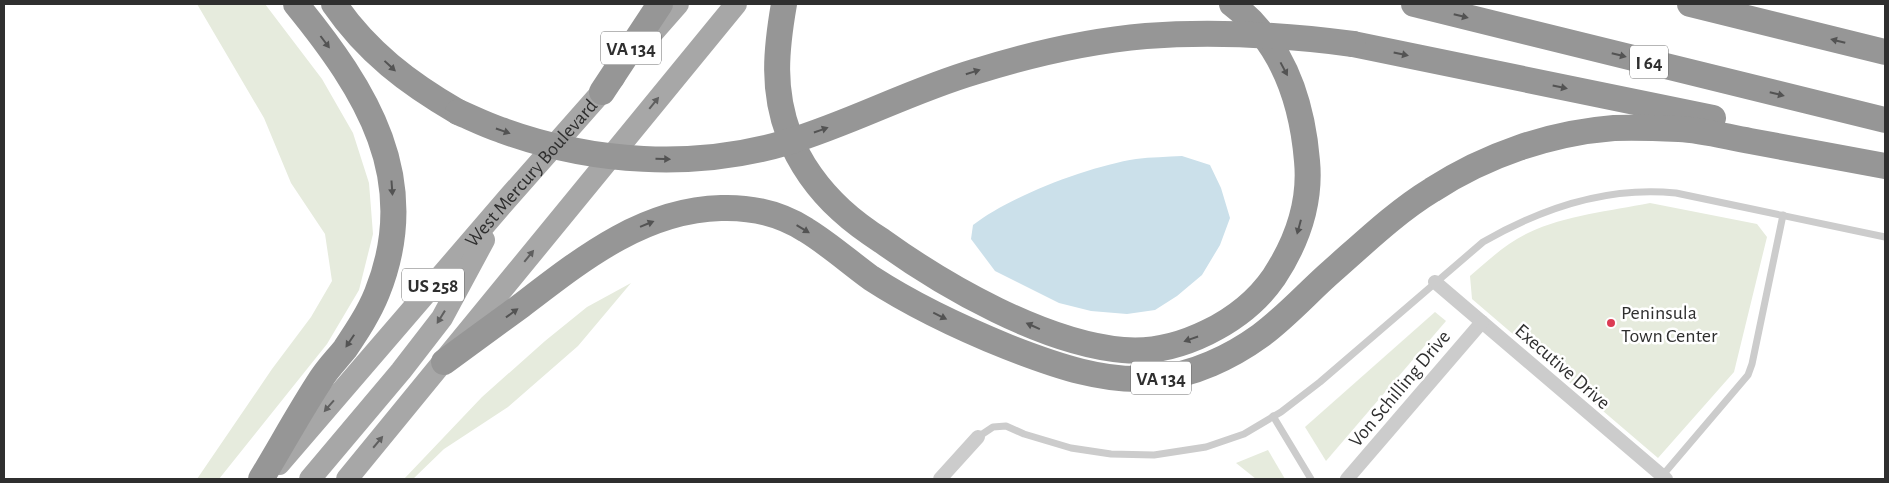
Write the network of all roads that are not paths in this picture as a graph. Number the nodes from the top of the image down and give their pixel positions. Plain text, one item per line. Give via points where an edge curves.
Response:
1 (296, 4) edge
2 (334, 4) edge
3 (660, 4) edge
4 (678, 4) edge
5 (736, 4) edge
6 (784, 4) edge
7 (1232, 4) edge
8 (1414, 4) edge
9 (1690, 4) edge
10 (1885, 52) edge
11 (602, 92) junction
12 (1885, 120) edge
13 (1885, 155) edge
14 (1885, 166) edge
15 (508, 198) junction
16 (1783, 215) junction
17 (1885, 237) edge
18 (1435, 282) junction
19 (1482, 322) junction
20 (444, 362) junction
21 (1273, 416) junction
22 (978, 437) joint
23 (1663, 478) edge
24 (261, 479) edge
25 (266, 479) edge
26 (310, 479) edge
27 (347, 479) edge
28 (940, 479) edge
29 (1311, 479) edge
30 (1348, 479) edge

1 -> 24 highway via 346,70 368,109 384,146 391,174 393,216 385,269 362,324 322,377
2 -> 13 highway, bridge via 347,22 397,72 458,112 500,130 543,143 601,155 651,159 713,157 787,142 973,72 1078,46 1144,36 1217,34 1354,44
3 - 11 highway, VA 134
4 - 11 main road, West Mercury Boulevard / US 258
20 -> 5 main road, US 258
7 -> 6 highway via 1268,41 1296,96 1308,174 1297,236 1268,286 1222,325 1192,339 1158,348 1126,350 1089,345 1040,329 983,303 904,257 841,210 821,189 798,155 780,105 776,73
8 -> 12 highway, I 64
10 -> 9 highway
11 - 15 main road, West Mercury Boulevard / US 258
20 -> 14 highway, VA 134 via 610,242 660,218 700,209 736,208 784,219 927,310 1022,352 1085,372 1125,379 1158,378 1190,372 1225,357 1260,336 1362,244 1432,190 1470,168 1548,139 1615,128 1683,129
15 -> 25 main road, West Mercury Boulevard / US 258
15 -> 26 main road via 442,318
16 - 17 lane
16 - 18 lane via 1676,193 1626,192 1596,197 1566,204 1506,228 1483,242
16 - 23 lane via 1748,375
18 - 19 street, Executive Drive
18 - 21 lane via 1320,382
19 - 23 street, Executive Drive
19 - 30 street, Von Schilling Drive
27 -> 20 main road, US 258
21 - 22 lane via 1244,434 1206,447 1154,455 1111,454 1071,448 1006,426 993,427
21 - 29 lane
22 - 28 street

